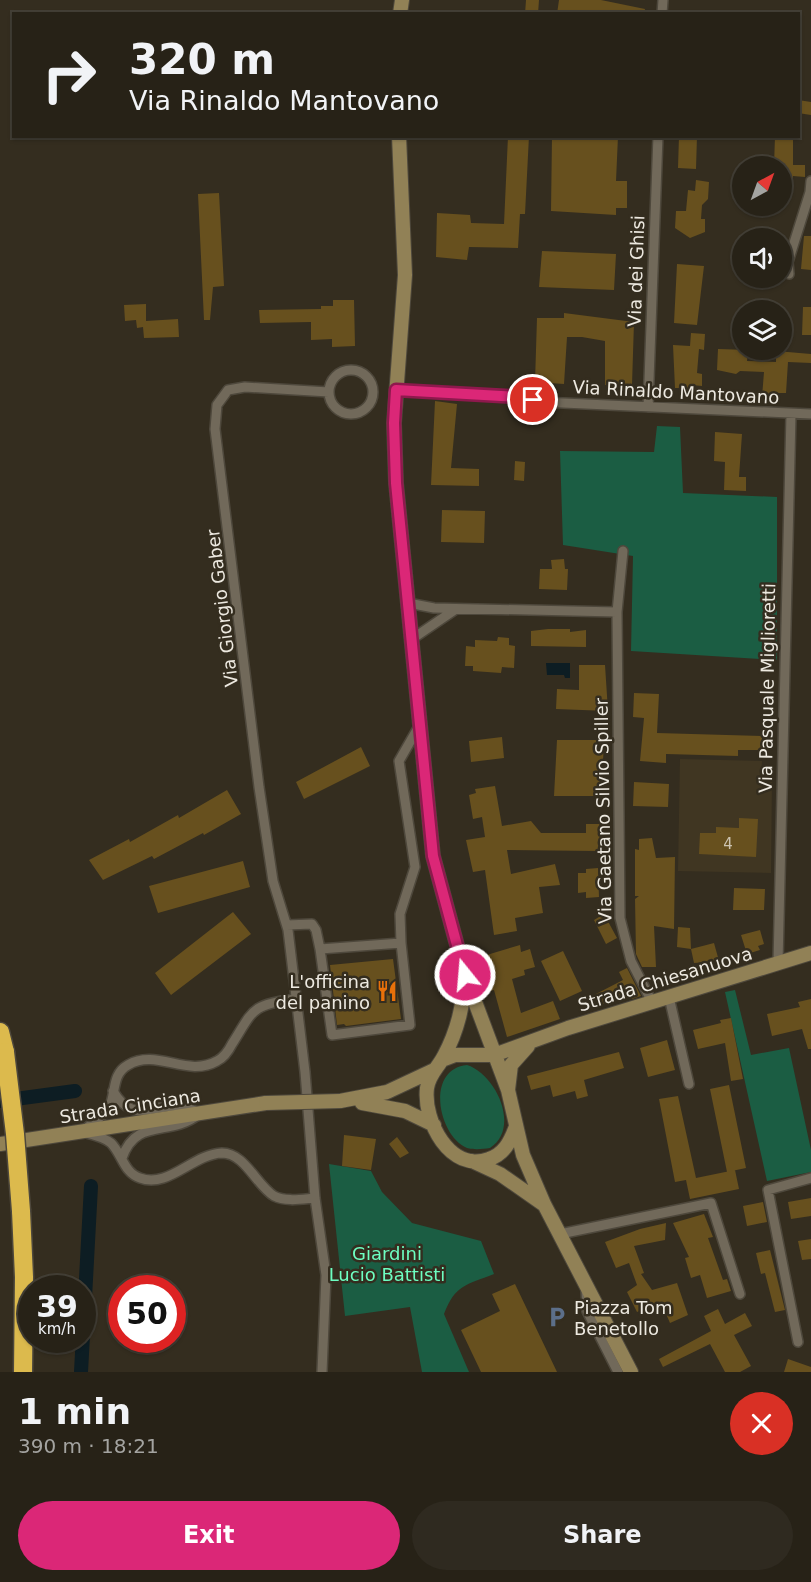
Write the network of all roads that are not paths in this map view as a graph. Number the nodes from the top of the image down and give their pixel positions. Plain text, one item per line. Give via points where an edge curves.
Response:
1 (399, 138) edge
2 (658, 138) edge
3 (811, 181) edge
4 (792, 249) edge
5 (396, 390) junction
6 (329, 392) junction
7 (648, 407) junction
8 (791, 414) junction
9 (811, 414) edge
10 (623, 551) dead end
11 (408, 603) junction
12 (456, 609) junction
13 (617, 612) junction
14 (412, 639) junction
15 (418, 728) junction
16 (286, 925) junction
17 (401, 943) junction
18 (320, 950) junction
19 (811, 953) edge
20 (778, 963) junction
21 (465, 975) junction
22 (669, 997) junction
23 (295, 999) junction
24 (652, 1002) junction
25 (0, 1032) edge
26 (530, 1043) junction
27 (494, 1055) junction
28 (438, 1065) junction
29 (689, 1084) dead end
30 (508, 1090) junction
31 (113, 1091) junction
32 (340, 1101) junction
33 (200, 1113) junction
34 (434, 1125) junction
35 (515, 1129) junction
36 (82, 1131) junction
37 (0, 1144) edge
38 (122, 1158) junction
39 (470, 1160) junction
40 (811, 1178) edge
41 (315, 1198) junction
42 (544, 1204) junction
43 (560, 1234) junction
44 (586, 1286) junction
45 (740, 1294) dead end
46 (798, 1342) dead end
47 (23, 1372) edge
48 (322, 1372) edge
49 (618, 1372) edge
50 (631, 1372) edge

1 - 5 main road via 405,275
2 - 7 street, Via dei Ghisi
3 - 4 street
5 - 7 street, Via Rinaldo Mantovano
5 - 11 main road via 396,483
6 - 6 street via 334,406 347,414 363,411 374,392 370,379 351,369 333,378
6 - 16 street, Via Giorgio Gaber via 245,387 228,390 217,405 215,429 259,787 273,881
7 - 8 street, Via Rinaldo Mantovano
8 - 9 street, Via Rinaldo Mantovano
8 - 20 street, Via Pasquale Miglioretti
10 - 13 street, Via Gaetano Silvio Spiller
11 - 12 street
11 - 14 main road
12 - 13 street
12 - 14 street
13 - 24 street, Via Gaetano Silvio Spiller via 620,918 631,961
14 - 15 main road
15 - 17 street via 399,761 415,867 402,905
15 - 21 main road via 433,856
16 - 18 street via 312,924
16 - 23 street, Via Giorgio Gaber
17 - 18 street
17 - 18 street via 410,1025 332,1035
19 - 20 main road, Strada Chiesanuova
20 - 22 main road, Strada Chiesanuova
21 - 27 main road
21 - 28 main road via 462,1011
22 - 24 main road, Strada Chiesanuova
22 - 29 street
23 - 31 street via 257,1008 246,1017 219,1061 187,1068 155,1059 137,1061 118,1073
23 - 41 street, Via Giorgio Gaber
24 - 26 main road, Strada Chiesanuova
25 - 47 highway, bridge via 21,1210
26 - 27 main road, Strada Chiesanuova
26 - 30 main road via 511,1065
27 - 28 main road via 455,1055
27 - 30 main road
28 - 32 main road via 387,1092
28 - 34 main road via 427,1091
30 - 35 main road
31 - 33 street via 126,1107 144,1112 179,1106
31 - 36 street via 109,1107
32 - 33 main road, Strada Cinciana, bridge via 266,1103
32 - 34 main road via 391,1107
33 - 36 main road, Strada Cinciana
33 - 38 street via 185,1125 141,1132 127,1144
34 - 39 main road via 453,1154
35 - 39 main road via 510,1143 501,1152 488,1160
35 - 42 main road
36 - 37 main road, Strada Cinciana
36 - 38 street via 110,1142
38 - 41 street via 137,1178 149,1181 210,1155 224,1153 239,1159 275,1197
39 - 42 main road via 500,1174
40 - 46 street via 768,1190
41 - 48 street, Via Giorgio Gaber via 326,1275
42 - 43 main road
43 - 44 main road
43 - 45 street via 711,1203
44 - 49 street via 587,1311
44 - 50 main road

